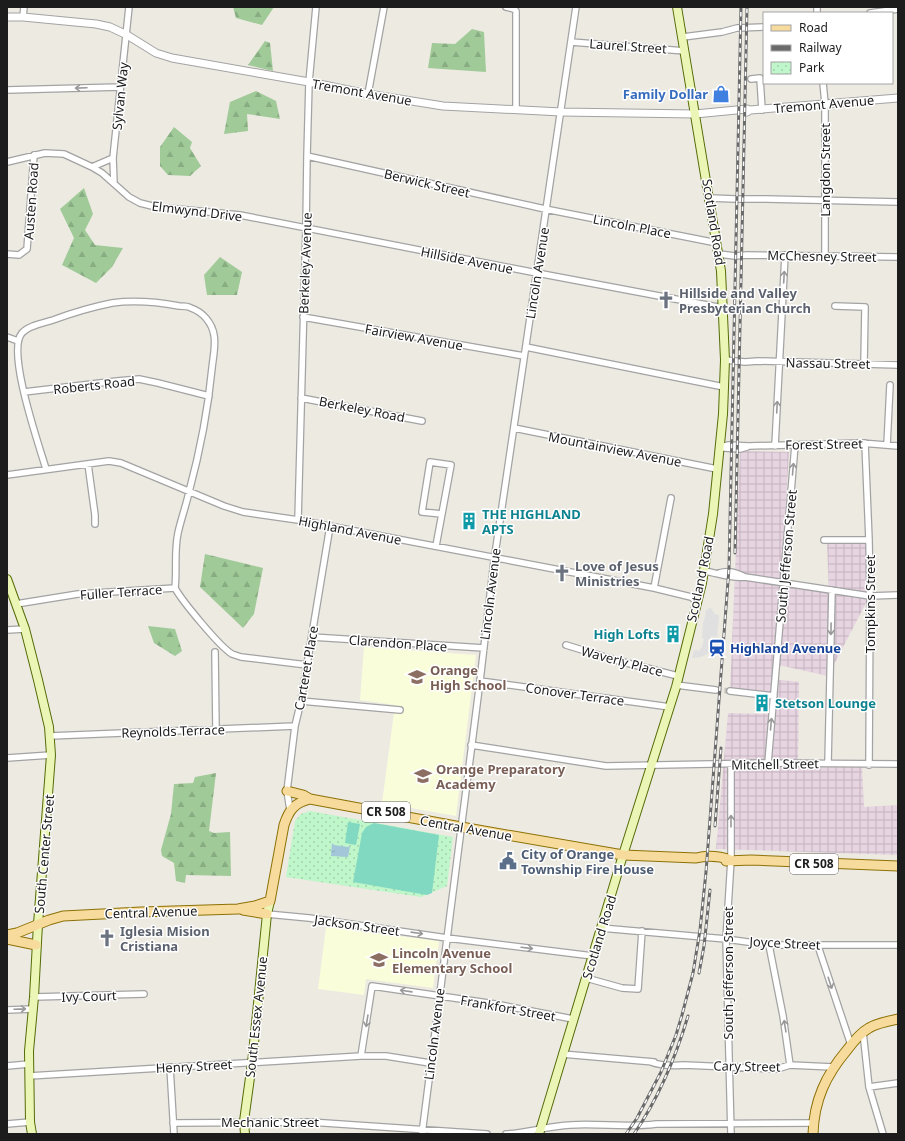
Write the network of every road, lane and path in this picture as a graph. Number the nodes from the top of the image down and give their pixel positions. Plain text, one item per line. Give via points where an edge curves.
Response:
1 (24, 7) edge
2 (130, 7) edge
3 (316, 7) edge
4 (384, 7) edge
5 (506, 7) edge
6 (576, 7) edge
7 (677, 7) edge
8 (898, 9) edge
9 (877, 12) edge
10 (7, 17) edge
11 (23, 18) junction
12 (763, 27) edge
13 (127, 35) junction
14 (683, 37) junction
15 (571, 42) junction
16 (685, 51) junction
17 (751, 79) dead end
18 (309, 82) junction
19 (823, 84) edge
20 (120, 87) junction
21 (7, 90) edge
22 (368, 94) junction
23 (898, 98) edge
24 (825, 103) junction
25 (516, 110) junction
26 (762, 110) junction
27 (561, 112) junction
28 (695, 114) junction
29 (34, 155) junction
30 (307, 156) junction
31 (113, 158) junction
32 (7, 162) edge
33 (92, 167) junction
34 (114, 183) junction
35 (710, 198) junction
36 (824, 200) junction
37 (898, 202) edge
38 (547, 209) junction
39 (306, 228) junction
40 (717, 243) junction
41 (7, 254) edge
42 (719, 254) junction
43 (785, 256) junction
44 (825, 256) junction
45 (898, 258) edge
46 (537, 273) junction
47 (834, 306) dead end
48 (723, 308) junction
49 (303, 317) junction
50 (7, 337) edge
51 (18, 340) junction
52 (526, 347) junction
53 (524, 356) junction
54 (725, 360) junction
55 (780, 362) junction
56 (864, 364) junction
57 (898, 365) edge
58 (890, 385) dead end
59 (724, 387) junction
60 (24, 392) junction
61 (209, 396) junction
62 (301, 398) junction
63 (422, 421) dead end
64 (514, 428) junction
65 (865, 443) junction
66 (795, 445) junction
67 (886, 445) junction
68 (775, 446) junction
69 (898, 446) edge
70 (719, 447) junction
71 (88, 464) junction
72 (46, 469) junction
73 (717, 469) junction
74 (7, 475) edge
75 (189, 492) junction
76 (671, 498) dead end
77 (442, 514) junction
78 (298, 520) junction
79 (95, 524) dead end
80 (330, 526) junction
81 (824, 540) dead end
82 (870, 540) junction
83 (436, 546) junction
84 (494, 558) junction
85 (704, 571) junction
86 (7, 579) edge
87 (784, 583) junction
88 (175, 588) junction
89 (654, 588) junction
90 (832, 590) junction
91 (898, 595) edge
92 (870, 596) junction
93 (697, 602) junction
94 (16, 604) junction
95 (25, 629) junction
96 (7, 630) edge
97 (312, 637) junction
98 (566, 645) dead end
99 (484, 648) junction
100 (215, 652) dead end
101 (307, 665) junction
102 (678, 676) junction
103 (480, 681) junction
104 (676, 686) junction
105 (716, 690) tunnel mouth
106 (730, 691) tunnel mouth
107 (774, 696) junction
108 (301, 701) junction
109 (670, 706) junction
110 (400, 710) dead end
111 (295, 726) junction
112 (216, 730) junction
113 (50, 736) junction
114 (471, 744) junction
115 (51, 755) junction
116 (7, 758) edge
117 (768, 763) junction
118 (828, 763) junction
119 (731, 764) junction
120 (898, 764) edge
121 (652, 765) junction
122 (869, 765) junction
123 (287, 791) junction
124 (310, 799) junction
125 (290, 810) junction
126 (461, 827) junction
127 (623, 855) junction
128 (731, 860) junction
129 (898, 866) edge
130 (270, 901) junction
131 (238, 909) junction
132 (267, 914) junction
133 (38, 924) junction
134 (601, 928) junction
135 (642, 932) junction
136 (7, 935) edge
137 (447, 938) junction
138 (7, 939) edge
139 (726, 939) junction
140 (36, 945) junction
141 (769, 945) junction
142 (898, 945) edge
143 (818, 946) junction
144 (593, 956) junction
145 (586, 978) junction
146 (144, 994) dead end
147 (439, 996) junction
148 (34, 997) junction
149 (33, 1009) junction
150 (7, 1010) edge
151 (573, 1019) junction
152 (898, 1019) edge
153 (863, 1032) junction
154 (851, 1045) junction
155 (562, 1054) junction
156 (361, 1056) junction
157 (252, 1063) junction
158 (430, 1063) junction
159 (29, 1064) junction
160 (790, 1065) junction
161 (7, 1066) edge
162 (170, 1067) junction
163 (729, 1067) junction
164 (833, 1067) junction
165 (29, 1076) junction
166 (898, 1083) edge
167 (870, 1087) junction
168 (244, 1121) junction
169 (30, 1122) junction
170 (813, 1122) junction
171 (173, 1123) junction
172 (730, 1123) junction
173 (7, 1124) edge
174 (422, 1132) edge
175 (539, 1132) edge
176 (32, 1134) edge
177 (174, 1134) edge
178 (245, 1134) edge
179 (487, 1134) edge
180 (506, 1134) edge
181 (731, 1134) edge
182 (813, 1134) edge
183 (883, 1134) edge

1 - 11 street
2 - 13 street, Sylvan Way
3 - 18 street, Berkeley Avenue
4 - 22 street
5 - 25 street via 516,11
6 - 15 street, Lincoln Avenue
7 - 14 main road, Scotland Road
8 - 9 street
10 - 11 street, Tremont Avenue
11 - 13 street, Tremont Avenue via 96,24
12 - 14 street
13 - 18 street, Tremont Avenue via 156,53 172,58
13 - 20 street, Sylvan Way
14 - 16 main road, Scotland Road
15 - 16 street, Laurel Street
15 - 27 street, Lincoln Avenue
16 - 28 main road, Scotland Road
17 - 26 street via 760,78
18 - 22 street, Tremont Avenue
18 - 30 street, Berkeley Avenue
19 - 24 street, Langdon Street
20 -> 21 street
20 - 31 street, Sylvan Way
22 - 25 street, Tremont Avenue via 443,106
23 - 24 street, Tremont Avenue
24 - 26 street, Tremont Avenue
24 - 36 street, Langdon Street
25 - 27 street, Tremont Avenue
26 - 28 street, Tremont Avenue
27 - 28 street, Tremont Avenue
27 - 38 street, Lincoln Avenue
28 - 35 main road, Scotland Road
29 - 32 street, Elmwynd Drive
29 - 33 street, Elmwynd Drive via 64,154
29 - 41 street, Austen Road via 27,249 19,254
30 - 38 street, Berwick Street
30 - 39 street, Berkeley Avenue
31 - 33 street
31 - 34 street, Sylvan Way
33 - 34 street, Elmwynd Drive
34 - 39 street, Elmwynd Drive via 129,197 156,207 240,215
35 - 36 street
35 - 40 main road, Scotland Road
36 - 37 street
36 - 44 street, Langdon Street
38 - 40 street, Lincoln Place
38 - 46 street, Lincoln Avenue
39 - 46 street, Hillside Avenue
39 - 49 street, Berkeley Avenue
40 - 42 main road, Scotland Road
42 - 43 street, McChesney Street
42 - 48 main road, Scotland Road
43 - 44 street, McChesney Street
55 -> 43 street
44 - 45 street, McChesney Street
46 - 48 street, Hillside Avenue
46 - 52 street, Lincoln Avenue
47 - 56 street via 865,307
48 - 54 main road, Scotland Road
49 - 53 street, Fairview Avenue
49 - 62 street, Berkeley Avenue
50 - 51 street
51 - 60 street
51 - 61 street, Fuller Terrace via 22,333 30,328 112,303 156,302 192,308 204,315 211,324 214,336
52 - 53 street, Lincoln Avenue
52 - 59 street
53 - 64 street, Lincoln Avenue
54 - 55 street, Nassau Street
54 - 59 main road, Scotland Road
55 - 56 street, Nassau Street
68 -> 55 street
56 - 57 street, Nassau Street
58 - 67 street
59 - 70 main road, Scotland Road
60 - 61 street, Roberts Road via 139,380
60 - 72 street
61 - 75 street, Fuller Terrace
62 - 63 street, Berkeley Road
62 - 78 street, Berkeley Avenue
64 - 73 street, Mountainview Avenue
64 - 84 street, Lincoln Avenue
65 - 66 street, Forest Street
65 - 67 street, Forest Street
65 - 82 street, Tompkins Street
66 - 68 street, Forest Street
87 -> 66 street, South Jefferson Street
67 - 69 street, Forest Street
68 - 70 street, Forest Street via 749,446 740,449
70 - 73 main road, Scotland Road
71 - 72 street, Highland Avenue
71 - 75 street, Highland Avenue via 109,461 121,463
71 - 79 street
72 - 74 street, Highland Avenue
73 - 85 main road, Scotland Road
75 - 78 street, Highland Avenue via 243,512
75 - 88 street, Fuller Terrace via 177,534
76 - 89 street
77 - 77 street via 451,466 430,462 422,512
77 - 83 street
78 - 80 street, Highland Avenue
80 - 83 street, Highland Avenue
80 - 97 street, Carteret Place
81 - 82 street
82 - 92 street, Tompkins Street
83 - 84 street, Highland Avenue
84 - 89 street, Highland Avenue
84 - 99 street, Lincoln Avenue
85 - 87 street via 725,571
85 - 93 main road, Scotland Road
86 - 94 main road, South Center Street
87 - 90 street
87 - 107 street, South Jefferson Street
88 - 94 street, Fuller Terrace via 78,594
88 - 101 street via 232,654
89 - 93 street, Highland Avenue via 690,597
90 - 92 street
90 -> 118 street
91 - 92 street
92 - 122 street, Tompkins Street
93 - 102 main road, Scotland Road
94 - 95 main road, South Center Street
95 - 96 street
95 - 113 main road, South Center Street
97 - 99 street, Clarendon Place
97 - 101 street, Carteret Place
98 - 102 street, Waverly Place
99 - 103 street, Lincoln Avenue
100 - 112 street
101 - 108 street, Carteret Place
102 - 104 main road, Scotland Road
103 - 109 street, Conover Terrace
103 - 114 street, Lincoln Avenue
104 - 105 street
104 - 109 main road, Scotland Road
106 - 107 street
117 -> 107 street, South Jefferson Street
108 - 110 street
108 - 111 street, Carteret Place
109 - 121 main road, Scotland Road
111 - 112 street, Reynolds Terrace
111 - 123 street, Carteret Place
112 - 113 street, Reynolds Terrace
113 - 115 main road, South Center Street
114 - 121 street, Mitchell Street via 606,766
114 - 126 street, Lincoln Avenue
115 - 116 street
115 - 133 main road, South Center Street
117 - 118 street, Mitchell Street
117 - 119 street, Mitchell Street
118 - 122 street, Mitchell Street
119 - 121 street, Mitchell Street
128 -> 119 street, South Jefferson Street
120 - 122 street, Mitchell Street
121 - 127 main road, Scotland Road
123 - 124 main road, Central Avenue
123 - 125 street, Carteret Place
124 - 125 main road via 296,804
124 - 126 main road, Central Avenue / CR 508
125 - 130 main road via 284,825
126 - 127 main road, Central Avenue / CR 508
126 - 137 street, Lincoln Avenue
127 - 128 main road, Central Avenue / CR 508 via 696,858 703,862 719,863
127 - 134 main road, Scotland Road
128 - 129 main road, Central Avenue / CR 508
128 - 139 street, South Jefferson Street
130 - 131 main road, Central Avenue
130 - 132 main road, South Essex Avenue
131 - 132 main road
131 - 133 main road, Central Avenue via 76,915
132 -> 137 street, Jackson Street
132 - 157 main road, South Essex Avenue
133 - 136 main road, Central Avenue
133 - 140 main road, South Center Street
134 - 135 street, Joyce Street
134 - 144 main road, Scotland Road
135 - 139 street, Joyce Street
135 - 145 street via 638,990
137 -> 144 street, Jackson Street
137 - 147 street, Lincoln Avenue
138 - 140 main road
139 - 141 street, Joyce Street
139 - 163 street, South Jefferson Street
140 - 148 main road, South Center Street
141 - 143 street, Joyce Street
160 -> 141 street
142 - 143 street, Joyce Street
143 -> 154 street
144 - 145 main road, Scotland Road
145 - 151 main road, Scotland Road
146 - 148 street, Ivy Court
147 - 151 street, Frankfort Street
147 -> 156 street, Frankfort Street via 372,986
147 - 158 street, Lincoln Avenue
148 - 149 main road, South Center Street
150 -> 149 street
149 - 159 main road, South Center Street
151 - 155 main road, Scotland Road
152 - 153 main road via 872,1026
153 - 154 main road
153 - 167 street
154 - 164 main road
155 - 163 street, Cary Street
155 - 175 main road, Scotland Road
156 - 157 street, Henry Street
156 - 158 street, Henry Street via 386,1056
157 - 162 street, Henry Street
157 - 168 main road, South Essex Avenue
158 - 174 street, Lincoln Avenue
159 - 161 street
159 - 165 main road, South Center Street
160 - 163 street, Cary Street via 777,1069
160 - 164 street, Cary Street
162 - 165 street, Henry Street
162 - 171 street
163 - 172 street, South Jefferson Street
164 - 170 main road via 820,1093
165 - 169 main road, South Center Street
166 - 167 street
167 - 183 street
168 - 171 street, Mechanic Street
168 - 174 street, Mechanic Street via 310,1122
168 - 178 main road, South Essex Avenue
169 - 173 street
169 - 176 main road, South Center Street
170 - 172 street
170 - 182 main road
171 - 177 street
172 - 175 street via 568,1125
172 - 181 street, South Jefferson Street
174 - 179 street, Mechanic Street
175 - 180 street

